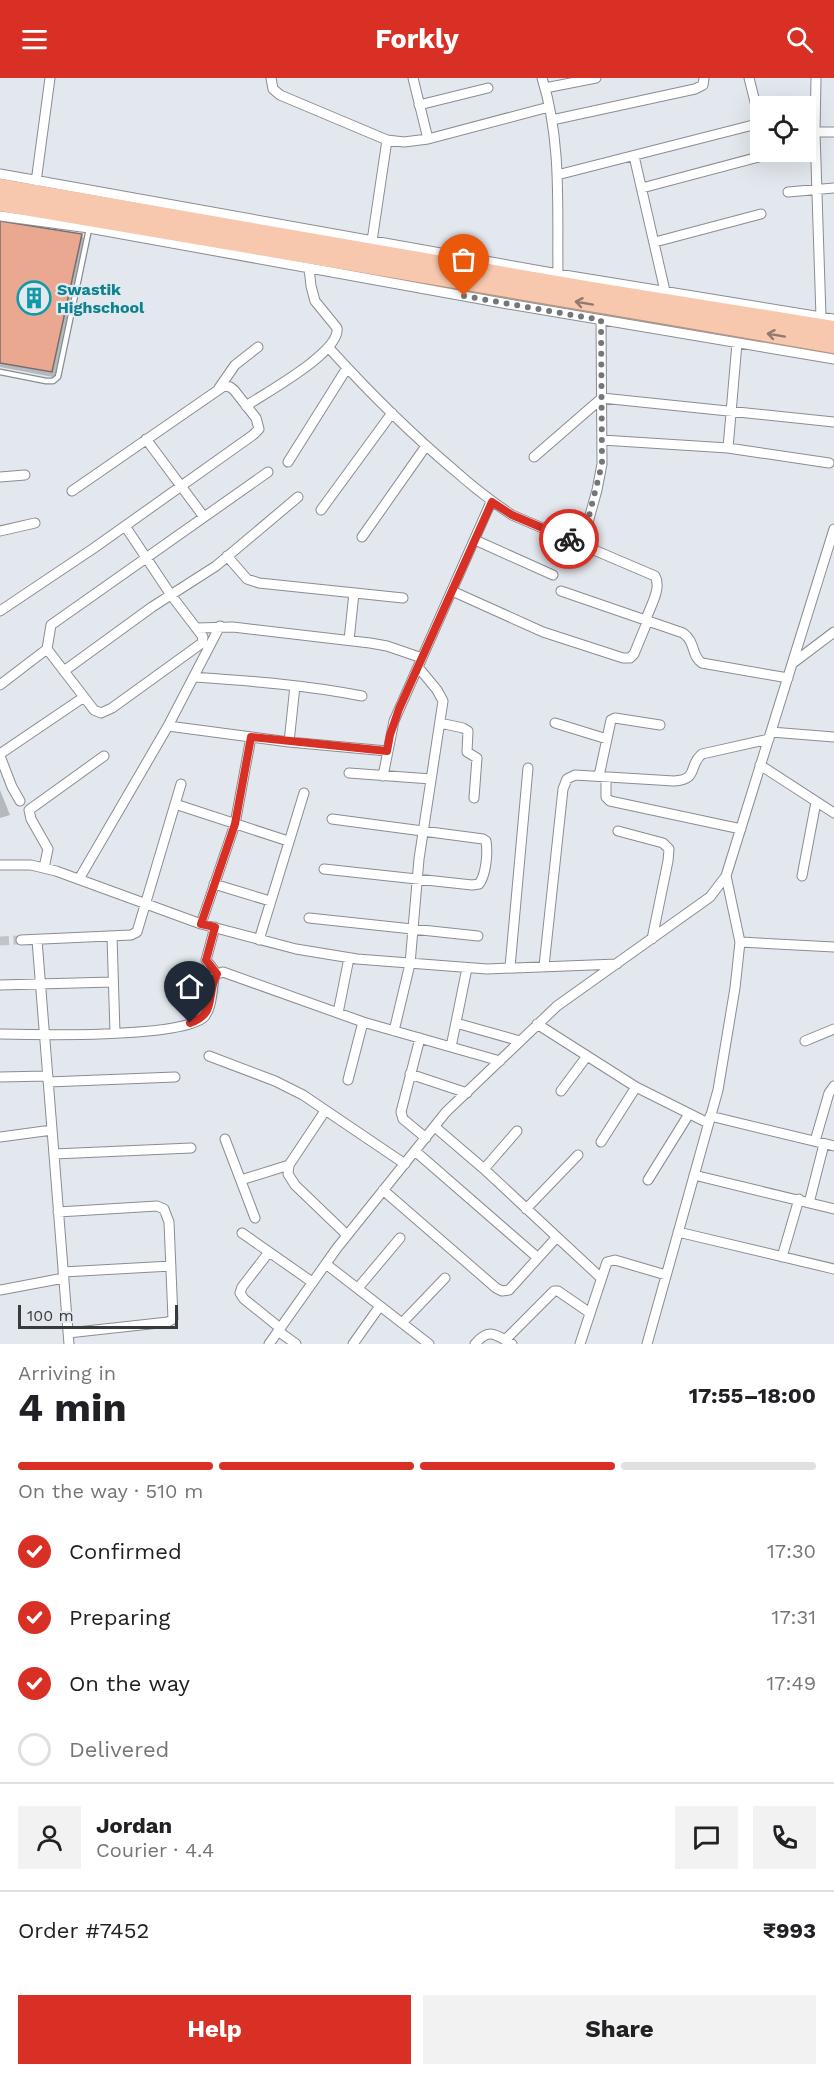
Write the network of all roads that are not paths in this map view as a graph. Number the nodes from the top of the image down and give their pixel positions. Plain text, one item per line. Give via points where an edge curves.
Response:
1 (50, 78) edge
2 (271, 78) edge
3 (413, 78) edge
4 (542, 78) edge
5 (596, 78) edge
6 (704, 78) edge
7 (749, 78) edge
8 (816, 78) edge
9 (488, 88) dead end
10 (545, 88) junction
11 (814, 96) edge
12 (419, 105) junction
13 (549, 107) junction
14 (552, 120) junction
15 (816, 132) edge
16 (834, 132) edge
17 (428, 139) junction
18 (387, 140) junction
19 (634, 156) junction
20 (750, 159) edge
21 (814, 162) edge
22 (0, 174) edge
23 (557, 175) junction
24 (36, 182) junction
25 (0, 187) edge
26 (642, 188) junction
27 (834, 188) edge
28 (818, 189) junction
29 (788, 192) dead end
30 (0, 203) edge
31 (761, 214) dead end
32 (0, 216) edge
33 (90, 223) junction
34 (372, 241) junction
35 (655, 242) junction
36 (309, 268) junction
37 (558, 274) junction
38 (665, 291) junction
39 (821, 316) junction
40 (834, 319) edge
41 (601, 320) junction
42 (834, 329) edge
43 (737, 343) junction
44 (834, 345) edge
45 (258, 346) dead end
46 (329, 348) junction
47 (834, 359) edge
48 (347, 368) junction
49 (0, 372) edge
50 (219, 388) junction
51 (602, 398) junction
52 (246, 406) junction
53 (731, 411) junction
54 (392, 413) junction
55 (834, 422) edge
56 (146, 440) junction
57 (602, 440) junction
58 (426, 446) junction
59 (728, 448) junction
60 (534, 457) dead end
61 (288, 462) dead end
62 (829, 463) dead end
63 (268, 472) dead end
64 (25, 475) dead end
65 (0, 477) edge
66 (181, 486) junction
67 (72, 491) dead end
68 (298, 497) dead end
69 (492, 502) junction
70 (321, 510) dead end
71 (204, 517) junction
72 (35, 523) dead end
73 (125, 526) junction
74 (834, 529) edge
75 (0, 531) edge
76 (362, 537) dead end
77 (475, 540) junction
78 (582, 544) junction
79 (227, 556) junction
80 (146, 558) junction
81 (553, 575) dead end
82 (452, 591) junction
83 (561, 591) dead end
84 (354, 593) junction
85 (171, 595) junction
86 (403, 598) dead end
87 (0, 611) edge
88 (647, 620) junction
89 (220, 626) junction
90 (196, 628) junction
91 (834, 632) edge
92 (349, 640) junction
93 (47, 649) junction
94 (420, 663) junction
95 (793, 664) junction
96 (64, 671) junction
97 (194, 677) junction
98 (788, 678) junction
99 (0, 685) edge
100 (295, 686) junction
101 (362, 696) dead end
102 (84, 697) junction
103 (440, 723) junction
104 (555, 723) dead end
105 (660, 725) dead end
106 (168, 726) junction
107 (770, 735) junction
108 (251, 737) junction
109 (834, 737) edge
110 (607, 739) junction
111 (289, 742) junction
112 (387, 751) junction
113 (0, 755) edge
114 (104, 756) dead end
115 (760, 765) junction
116 (528, 768) dead end
117 (349, 773) dead end
118 (383, 776) junction
119 (603, 777) junction
120 (431, 779) junction
121 (181, 784) dead end
122 (304, 793) dead end
123 (474, 798) dead end
124 (20, 801) dead end
125 (816, 802) junction
126 (175, 804) junction
127 (832, 809) edge
128 (332, 819) dead end
129 (235, 824) junction
130 (741, 829) junction
131 (423, 831) junction
132 (618, 831) dead end
133 (288, 841) junction
134 (0, 865) edge
135 (44, 868) junction
136 (324, 869) dead end
137 (726, 876) junction
138 (802, 876) dead end
139 (79, 879) junction
140 (417, 879) junction
141 (214, 884) junction
142 (270, 901) junction
143 (145, 903) junction
144 (309, 918) dead end
145 (201, 924) junction
146 (215, 927) junction
147 (413, 928) junction
148 (112, 936) junction
149 (478, 936) dead end
150 (652, 939) junction
151 (21, 940) tunnel mouth
152 (37, 940) junction
153 (258, 940) junction
154 (740, 942) junction
155 (834, 947) edge
156 (349, 958) junction
157 (410, 964) junction
158 (617, 964) junction
159 (544, 966) junction
160 (510, 967) junction
161 (467, 968) junction
162 (217, 974) junction
163 (113, 982) junction
164 (0, 984) edge
165 (40, 985) junction
166 (338, 1013) junction
167 (363, 1022) junction
168 (456, 1023) junction
169 (537, 1024) junction
170 (834, 1029) edge
171 (394, 1031) junction
172 (115, 1033) junction
173 (0, 1034) edge
174 (44, 1035) junction
175 (420, 1038) junction
176 (520, 1041) junction
177 (806, 1041) dead end
178 (452, 1047) junction
179 (209, 1056) dead end
180 (587, 1056) junction
181 (500, 1061) junction
182 (410, 1074) junction
183 (0, 1077) edge
184 (175, 1077) dead end
185 (48, 1079) junction
186 (348, 1080) dead end
187 (834, 1086) edge
188 (636, 1088) junction
189 (561, 1091) dead end
190 (467, 1093) junction
191 (325, 1111) junction
192 (689, 1114) junction
193 (709, 1120) junction
194 (435, 1127) junction
195 (52, 1130) junction
196 (517, 1131) dead end
197 (0, 1137) edge
198 (426, 1138) junction
199 (225, 1139) dead end
200 (601, 1142) dead end
201 (824, 1144) edge
202 (191, 1148) dead end
203 (415, 1151) junction
204 (54, 1154) junction
205 (579, 1155) dead end
206 (405, 1164) junction
207 (289, 1165) junction
208 (484, 1169) junction
209 (694, 1175) junction
210 (648, 1179) dead end
211 (241, 1180) junction
212 (383, 1190) junction
213 (799, 1199) junction
214 (809, 1203) junction
215 (526, 1209) junction
216 (834, 1209) edge
217 (58, 1212) junction
218 (255, 1218) dead end
219 (678, 1232) junction
220 (242, 1233) dead end
221 (347, 1235) junction
222 (400, 1238) dead end
223 (556, 1238) junction
224 (270, 1252) junction
225 (782, 1257) junction
226 (538, 1258) junction
227 (326, 1264) junction
228 (171, 1266) junction
229 (834, 1269) edge
230 (64, 1275) junction
231 (666, 1275) junction
232 (445, 1278) dead end
233 (601, 1278) junction
234 (312, 1282) junction
235 (358, 1288) junction
236 (0, 1290) edge
237 (380, 1306) junction
238 (590, 1313) junction
239 (402, 1323) junction
240 (279, 1330) junction
241 (68, 1333) junction
242 (508, 1342) edge
243 (69, 1344) edge
244 (269, 1344) edge
245 (296, 1344) edge
246 (352, 1344) edge
247 (429, 1344) edge
248 (475, 1344) edge
249 (580, 1344) edge
250 (647, 1344) edge

1 - 24 street
2 - 18 street via 273,89 280,95
3 - 12 street
4 - 10 street
5 - 10 street
6 - 14 street via 703,85 695,89
7 - 19 street via 757,124
8 - 11 street
9 - 12 street
10 - 13 street
12 - 17 street
13 - 14 street
13 - 17 street
14 - 23 street
15 - 16 street
17 - 18 street
18 - 34 street
19 - 23 street
19 - 26 street
20 - 26 street
21 - 28 street
22 - 24 street
23 - 37 street
24 - 34 street
25 - 42 highway
26 - 35 street
27 - 28 street
28 - 29 street
28 - 39 street
30 - 33 highway
31 - 35 street
32 - 33 street
33 - 36 street
44 -> 33 highway
33 - 49 lane via 58,377 50,381
34 - 37 street
35 - 38 street
36 - 41 street
36 - 46 street via 315,301 337,328
37 - 38 street
38 - 39 street
39 - 40 street
41 - 43 street
41 - 51 street
43 - 47 street
43 - 53 street
45 - 50 street via 235,364
46 - 48 street
46 - 52 street
48 - 54 street
48 - 61 street
50 - 52 street via 230,387
50 - 56 street
51 - 53 street
51 - 57 street
51 - 60 street
52 - 66 street via 260,426 257,432
53 - 55 street
53 - 59 street
54 - 58 street
54 - 70 street
56 - 66 street
56 - 67 street
57 - 59 street
57 - 78 street via 602,464
58 - 69 street
58 - 76 street
59 - 62 street
63 - 71 street
64 - 65 street
66 - 71 street
66 - 73 street
68 - 79 street
69 - 77 street
69 - 78 street via 512,515
71 - 80 street
72 - 75 street
73 - 80 street
73 - 87 street
74 - 95 street
77 - 81 street
77 - 82 street
78 - 88 street via 656,576 658,588
79 - 84 street via 247,579 260,583
79 - 85 street
80 - 85 street
80 - 93 street via 51,625
82 - 88 street via 543,632 623,658 634,654
82 - 94 street
83 - 88 street
84 - 86 street
84 - 92 street
85 - 90 street
85 - 96 street
88 - 98 street via 688,636 698,661
89 - 90 street
89 - 92 street
89 - 97 street
90 - 102 street via 203,637 199,647 112,708 98,712
91 - 95 street
92 - 94 street via 387,646
93 - 96 street
93 - 99 street
94 - 103 street via 443,701
94 - 112 street via 394,721
95 - 98 street
96 - 102 street
97 - 100 street
97 - 106 street
98 - 107 street
100 - 101 street
100 - 111 street
102 - 113 street
103 - 120 street
103 - 123 street via 468,731 468,753 477,758
104 - 110 street
105 - 110 street via 613,718
106 - 108 street
106 - 139 street
107 - 109 street
107 - 115 street
107 - 119 street via 702,754 685,780
108 - 111 street
108 - 129 street
110 - 119 street
111 - 112 street
112 - 118 street
113 - 124 street
114 - 135 street via 29,810 48,849
115 - 125 street
115 - 130 street
116 - 160 street
117 - 118 street
118 - 120 street
119 - 130 street via 610,801
119 - 159 street via 570,777 563,789
120 - 131 street
121 - 126 street
122 - 133 street
125 - 127 street
125 - 138 street
126 - 129 street
126 - 143 street
128 - 131 street
129 - 133 street
129 - 141 street
130 - 137 street
131 - 140 street
131 - 140 street via 483,839 487,847 479,884
132 - 150 street via 663,843 669,849
133 - 142 street
134 - 135 street
135 - 139 street
136 - 140 street
137 - 150 street via 710,897
137 - 154 street
139 - 143 street
140 - 147 street
141 - 142 street
141 - 145 street
142 - 153 street
143 - 145 street
143 - 148 street via 137,932
144 - 147 street
145 - 146 street
146 - 153 street
146 - 162 street via 206,960
147 - 149 street
147 - 157 street
148 - 152 street
148 - 163 street
150 - 158 street
151 - 152 street
152 - 165 street
153 - 156 street
154 - 155 street
154 - 193 street via 718,1090
156 - 157 street
156 - 166 street
157 - 161 street
157 - 171 street
158 - 159 street
158 - 169 street
159 - 160 street
160 - 161 street
161 - 168 street
162 - 166 street via 229,973
162 - 172 street via 206,1014 199,1020 158,1030
163 - 165 street
163 - 172 street
164 - 165 street
165 - 174 street
166 - 167 street
167 - 171 street
167 - 186 street
168 - 176 street
168 - 178 street
169 - 176 street
169 - 180 street
170 - 177 street
171 - 175 street
172 - 174 street
173 - 174 street
174 - 185 street
175 - 178 street
175 - 182 street
176 - 181 street
178 - 181 street
179 - 191 street via 289,1088
180 - 188 street
180 - 189 street
181 - 190 street
182 - 190 street
182 - 198 street via 401,1116
183 - 185 street
184 - 185 street
185 - 195 street
187 - 201 street via 829,1093
188 - 192 street
188 - 200 street
190 - 194 street
191 - 206 street
191 - 207 street
192 - 193 street
192 - 210 street
193 - 201 street
193 - 209 street
194 - 198 street
194 - 208 street
195 - 197 street
195 - 204 street
196 - 208 street
198 - 203 street
199 - 211 street
201 - 214 street
202 - 204 street
203 - 206 street
203 - 226 street
204 - 217 street
205 - 215 street
206 - 212 street
207 - 211 street
207 - 221 street via 290,1179
208 - 215 street
209 - 213 street
209 - 219 street
211 - 218 street
212 - 221 street
212 - 226 street via 499,1290 509,1290
213 - 214 street
213 - 225 street
214 - 216 street
215 - 223 street
217 - 228 street via 161,1207 169,1222
217 - 230 street
219 - 225 street
219 - 231 street
220 - 224 street
221 - 227 street
222 - 235 street
223 - 226 street
223 - 233 street
224 - 234 street
224 - 240 street via 240,1293
225 - 229 street
227 - 234 street
227 - 235 street
228 - 230 street
228 - 241 street via 173,1319
230 - 236 street
230 - 241 street
231 - 233 street via 612,1260 607,1262
231 - 250 street
232 - 239 street
233 - 238 street
234 - 240 street
235 - 237 street
237 - 239 street
237 - 246 street
238 - 242 street via 554,1291
238 - 249 street
239 - 247 street
240 - 244 street
240 - 245 street
241 - 243 street
242 - 248 street via 489,1334

